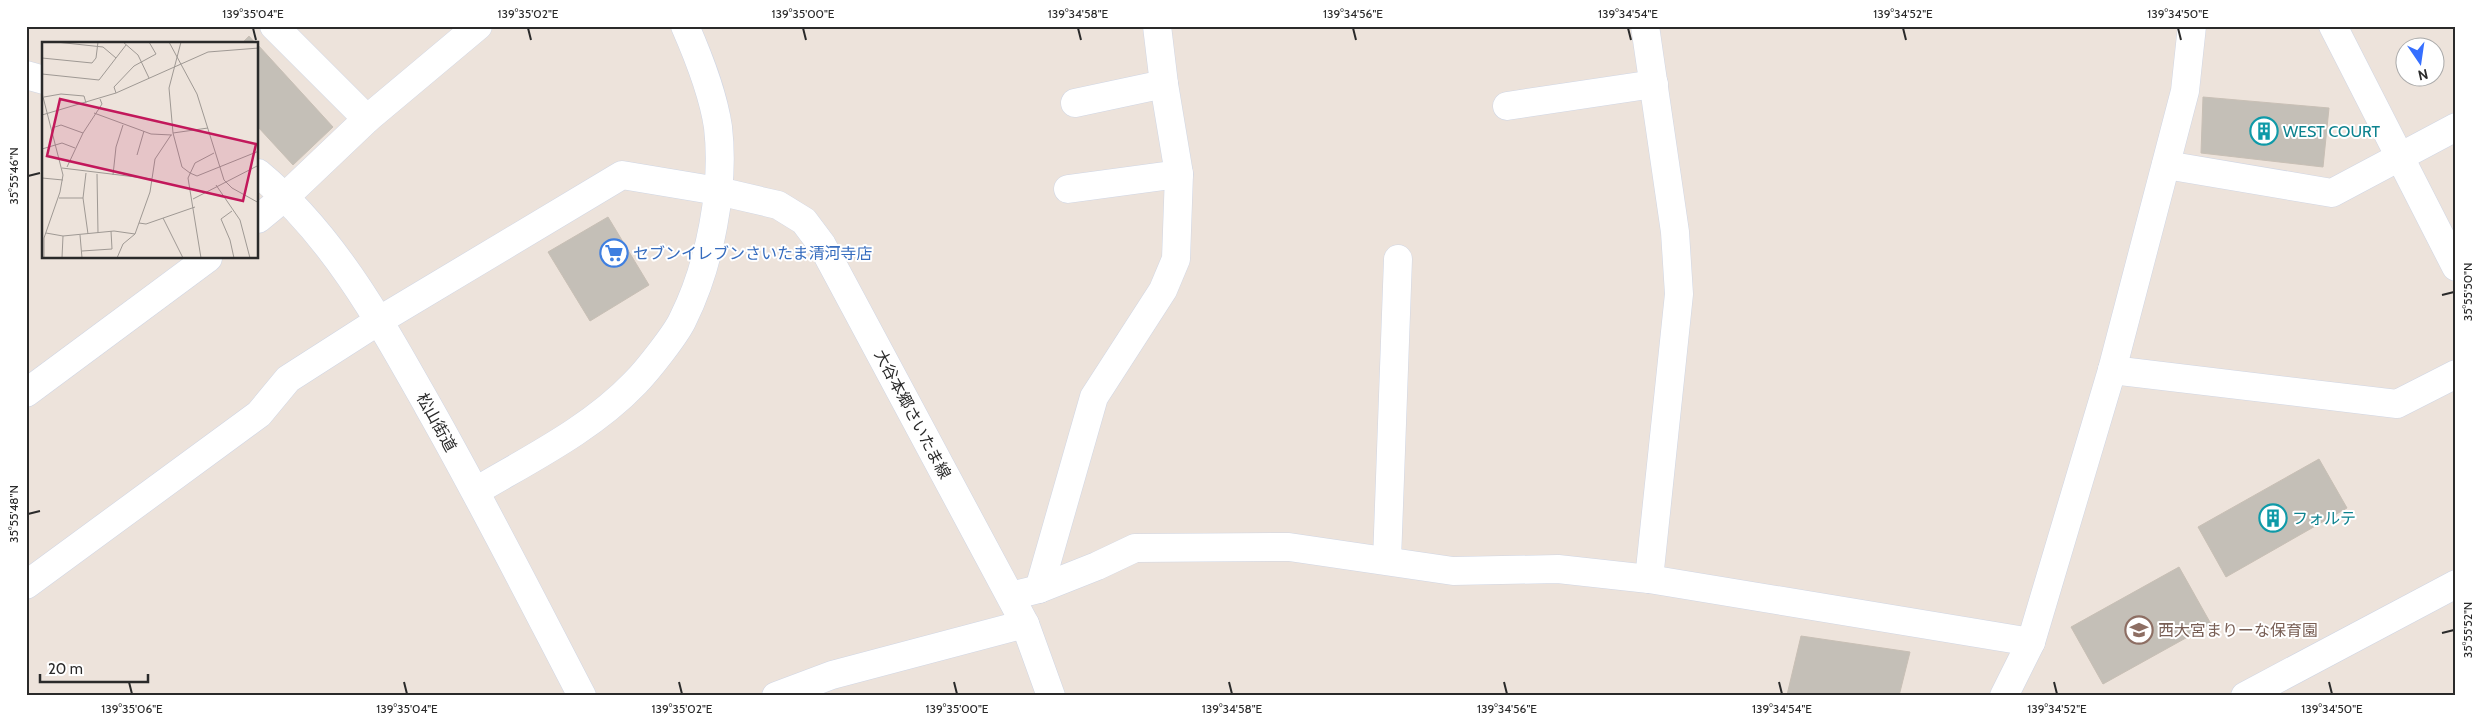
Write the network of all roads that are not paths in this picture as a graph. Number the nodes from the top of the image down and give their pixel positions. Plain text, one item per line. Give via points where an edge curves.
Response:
1 (274, 26) edge
2 (478, 26) edge
3 (685, 26) edge
4 (1157, 26) edge
5 (1645, 26) edge
6 (2192, 26) edge
7 (2333, 26) edge
8 (26, 75) edge
9 (42, 79) edge
10 (1164, 84) junction
11 (1654, 84) junction
12 (1075, 103) dead end
13 (1507, 106) dead end
14 (367, 119) junction
15 (2456, 127) edge
16 (2400, 158) junction
17 (2166, 165) junction
18 (259, 174) edge
19 (1180, 174) junction
20 (1068, 189) dead end
21 (718, 191) junction
22 (286, 196) junction
23 (259, 218) edge
24 (207, 259) edge
25 (1398, 259) dead end
26 (2456, 267) edge
27 (380, 320) junction
28 (2112, 370) junction
29 (2456, 374) edge
30 (26, 393) edge
31 (476, 491) junction
32 (1387, 560) junction
33 (1649, 579) junction
34 (2456, 584) edge
35 (26, 585) edge
36 (1039, 589) junction
37 (1010, 596) junction
38 (1025, 624) junction
39 (2031, 642) junction
40 (582, 696) edge
41 (776, 696) edge
42 (1051, 696) edge
43 (2004, 696) edge
44 (2245, 696) edge

1 - 14 street
2 - 14 street
3 - 21 street via 701,63 718,127
4 - 10 street
5 - 11 street
6 - 17 street via 2185,91
7 - 16 street
8 - 9 street
10 - 12 street
10 - 19 street
11 - 13 street
11 - 33 street via 1675,232 1678,294
14 - 22 street
15 - 16 street
16 - 17 street via 2332,193
16 - 26 street
17 - 28 street
18 - 22 street, 松山街道
19 - 20 street
19 - 36 street via 1176,259 1163,290 1094,397
21 - 27 street, 大谷本郷さいたま線 via 622,176
21 - 31 street via 705,261 683,320 636,382 599,414
21 - 37 street, 大谷本郷さいたま線 via 778,205 804,221 822,245
22 - 23 street
22 - 27 street, 松山街道 via 343,266
24 - 30 street
25 - 32 street
27 - 31 street, 松山街道
27 - 35 street, 大谷本郷さいたま線 via 288,378 259,414
28 - 29 street via 2397,404
28 - 39 street
31 - 40 street, 松山街道
32 - 33 street via 1453,572 1558,569
32 - 36 street via 1289,547 1134,548
33 - 39 street
34 - 44 street
36 - 37 street
37 - 38 street, 大谷本郷さいたま線
38 - 41 street via 832,675
38 - 42 street, 大谷本郷さいたま線
39 - 43 street

